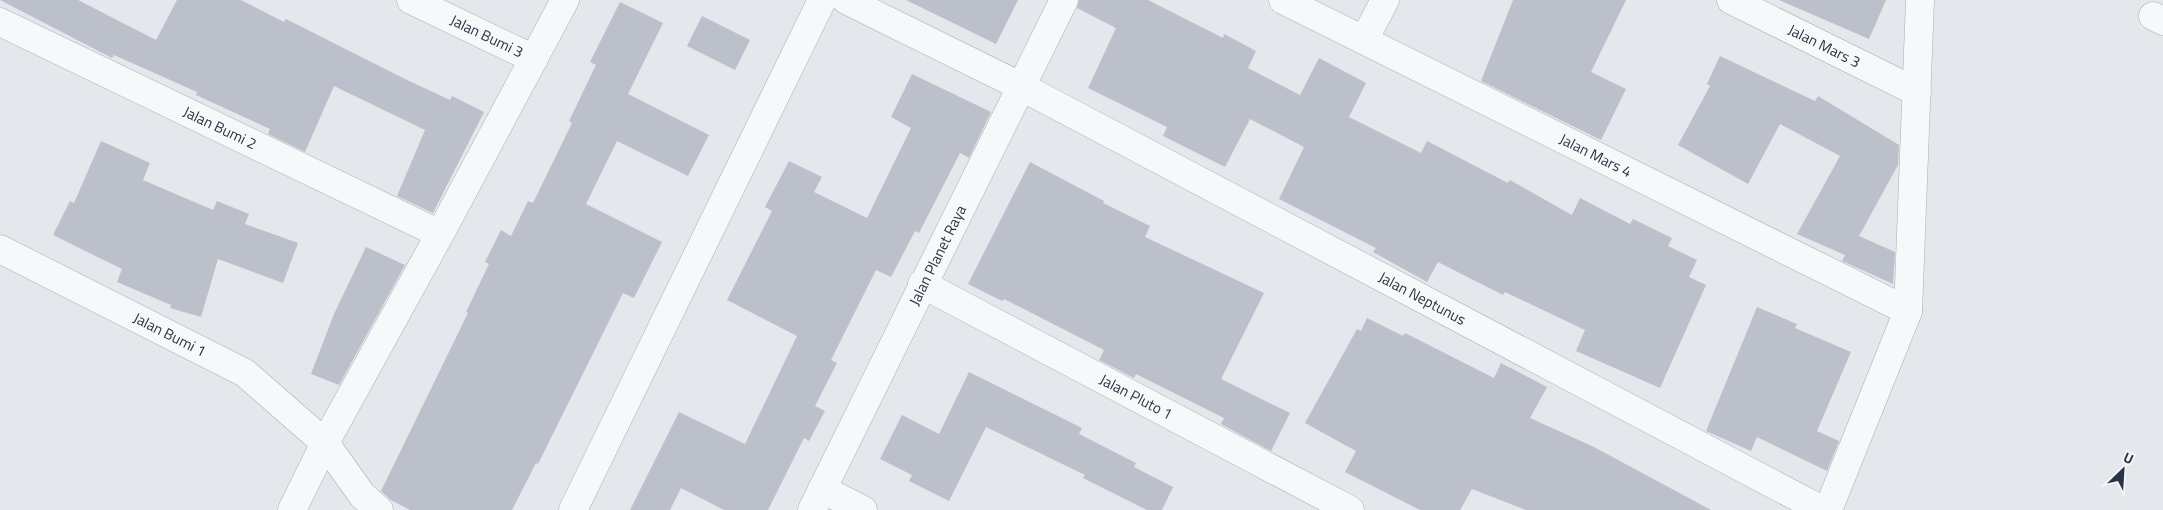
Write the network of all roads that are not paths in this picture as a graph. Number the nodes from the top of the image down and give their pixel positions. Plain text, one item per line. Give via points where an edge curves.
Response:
1 (411, 0) edge
2 (565, 0) edge
3 (822, 0) edge
4 (846, 0) edge
5 (1064, 0) edge
6 (1283, 0) edge
7 (1385, 0) edge
8 (1731, 0) edge
9 (1920, 0) edge
10 (0, 22) edge
11 (1364, 40) junction
12 (534, 59) junction
13 (1022, 87) junction
14 (1917, 92) junction
15 (440, 234) junction
16 (0, 249) edge
17 (922, 284) junction
18 (1908, 311) junction
19 (325, 443) junction
20 (817, 500) edge
21 (292, 510) edge
22 (379, 510) edge
23 (573, 510) edge
24 (863, 510) edge
25 (1350, 510) edge
26 (1822, 510) edge
27 (1828, 510) edge

1 - 12 street, Jalan Bumi 3
2 - 12 street
3 - 23 street
4 - 13 street, Jalan Neptunus
5 - 13 street, Jalan Planet Raya
6 - 11 street, Jalan Mars 4
7 - 11 street
8 - 14 street, Jalan Mars 3
9 - 14 street
10 - 15 street, Jalan Bumi 2
11 - 18 street, Jalan Mars 4
12 - 15 street
13 - 17 street, Jalan Planet Raya
13 - 26 street, Jalan Neptunus
14 - 18 street
15 - 19 street
16 - 19 street, Jalan Bumi 1 via 246,373
17 - 20 street, Jalan Planet Raya
17 - 25 street, Jalan Pluto 1
18 - 27 street
19 - 21 street
19 - 22 street, Jalan Bumi 1 via 362,494
20 - 24 street

